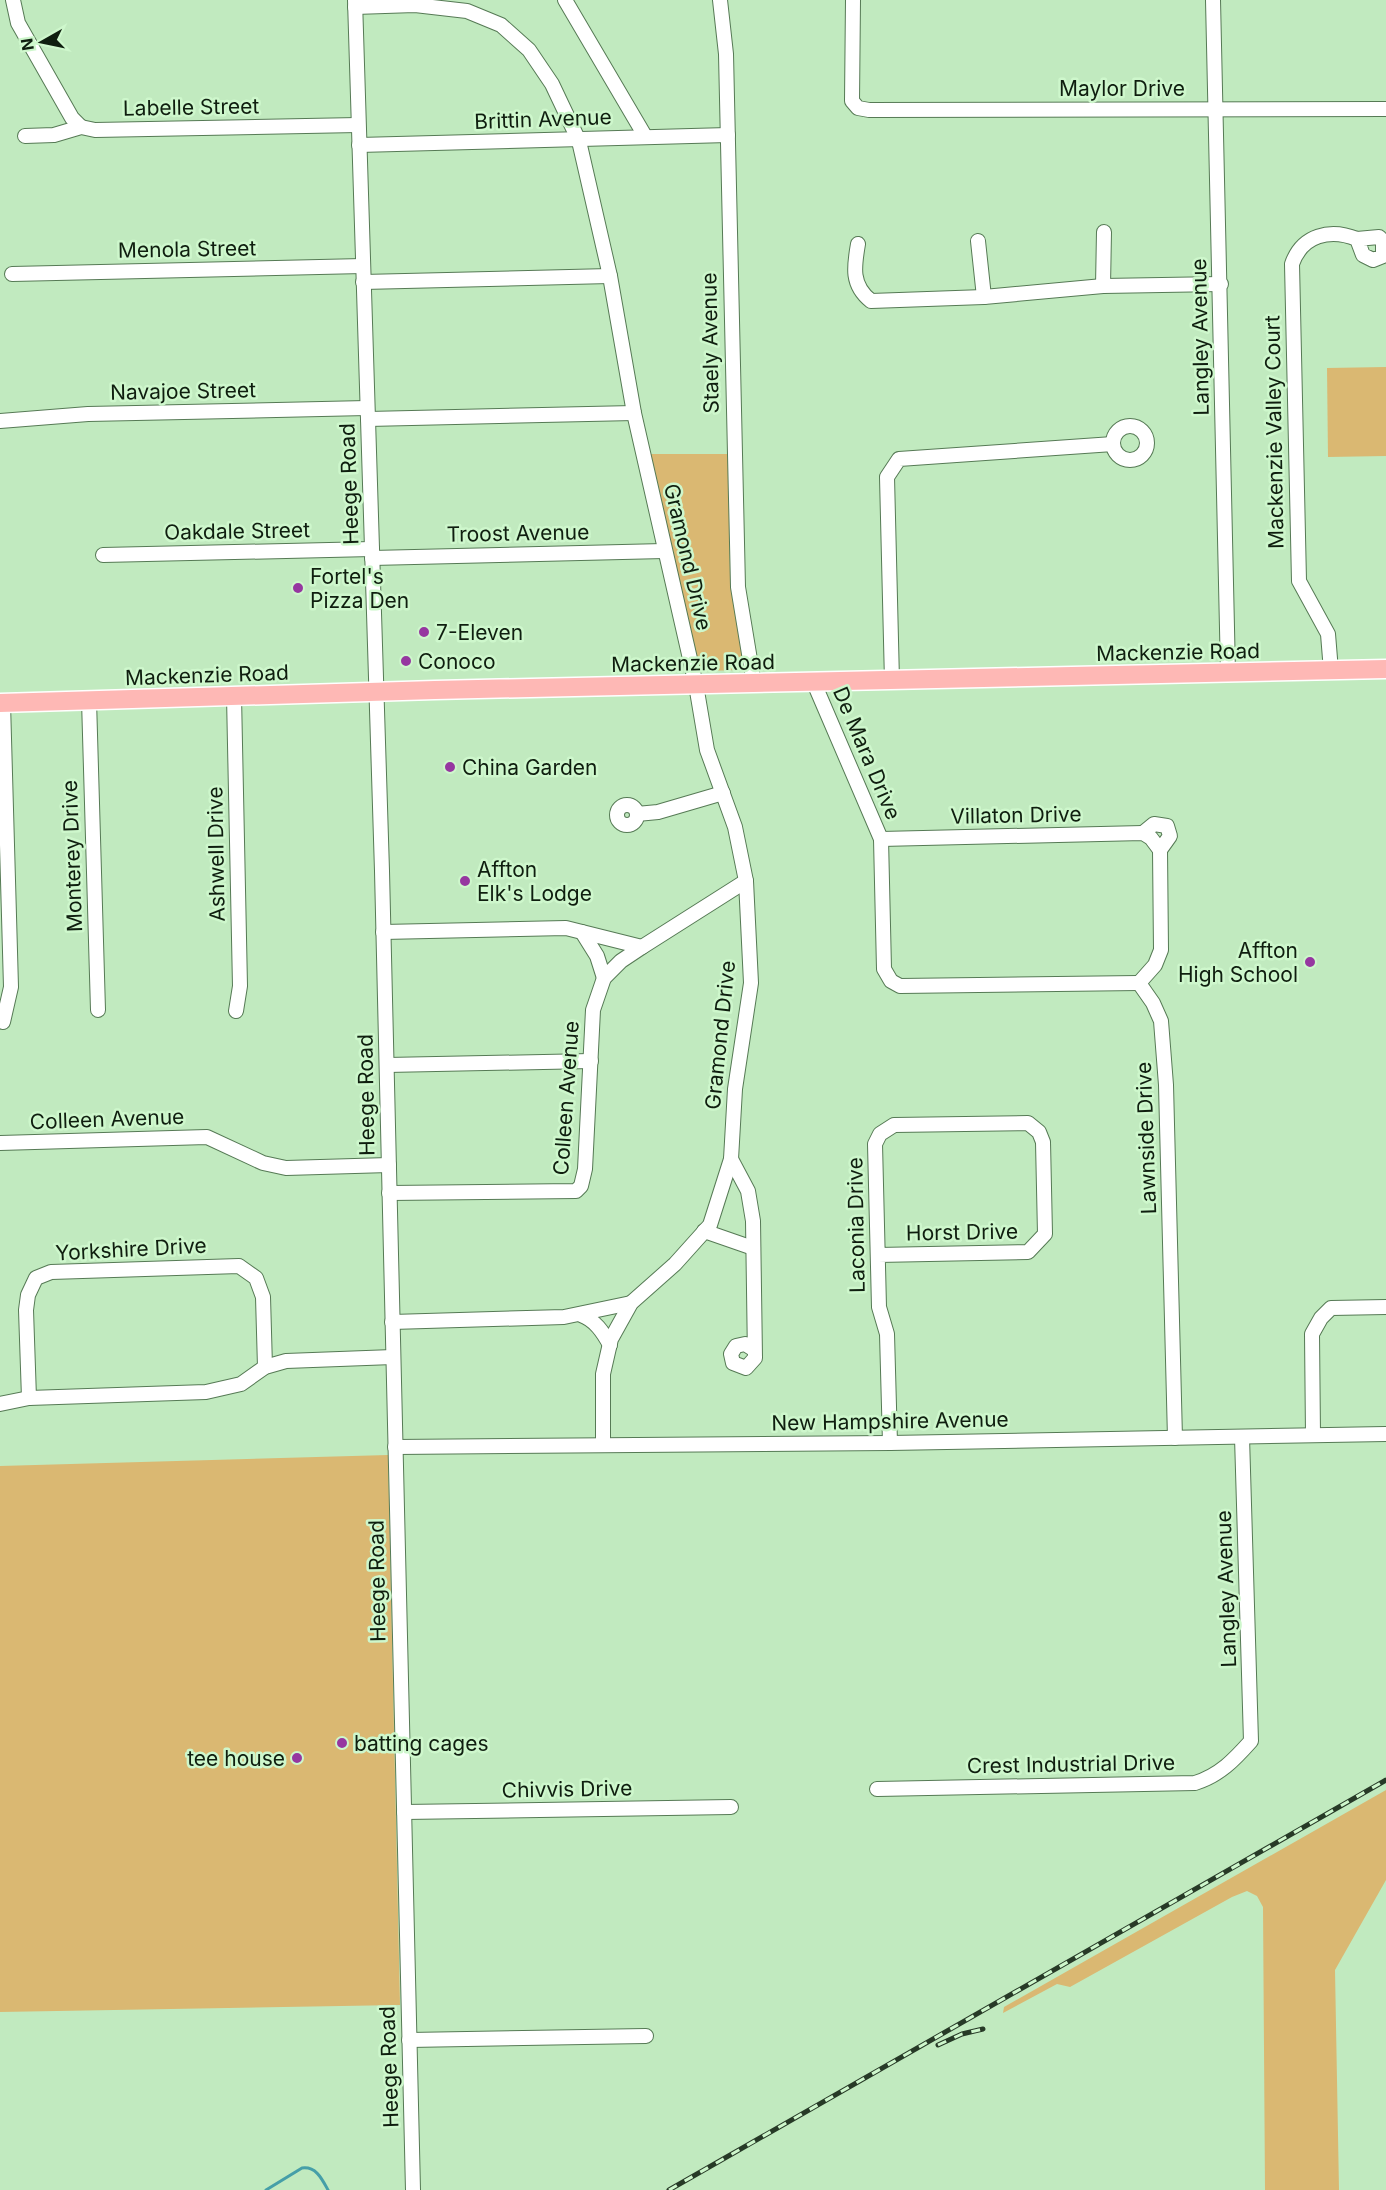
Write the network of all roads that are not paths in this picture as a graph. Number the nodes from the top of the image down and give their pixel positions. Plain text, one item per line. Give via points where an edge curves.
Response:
1 (13, 0) edge
2 (565, 0) edge
3 (720, 0) edge
4 (853, 0) edge
5 (1213, 0) edge
6 (355, 4) edge
7 (1215, 108) junction
8 (1386, 109) edge
9 (358, 125) junction
10 (81, 127) junction
11 (728, 135) junction
12 (25, 136) dead end
13 (645, 136) junction
14 (579, 141) junction
15 (359, 145) junction
16 (1104, 232) dead end
17 (1357, 239) dead end
18 (978, 241) dead end
19 (858, 244) dead end
20 (363, 266) junction
21 (12, 274) dead end
22 (610, 276) junction
23 (363, 282) junction
24 (1221, 284) junction
25 (1103, 286) junction
26 (984, 297) junction
27 (634, 413) junction
28 (367, 414) junction
29 (0, 421) edge
30 (1113, 444) dead end
31 (664, 551) junction
32 (372, 553) junction
33 (103, 555) dead end
34 (1386, 669) edge
35 (1330, 671) junction
36 (1228, 673) junction
37 (892, 681) junction
38 (814, 683) junction
39 (754, 684) junction
40 (696, 685) junction
41 (375, 692) junction
42 (234, 696) junction
43 (89, 700) junction
44 (2, 703) edge
45 (723, 793) junction
46 (637, 814) dead end
47 (1147, 835) junction
48 (881, 839) junction
49 (1160, 850) junction
50 (746, 881) junction
51 (383, 932) junction
52 (582, 932) junction
53 (642, 947) junction
54 (604, 978) junction
55 (1139, 983) junction
56 (98, 1010) dead end
57 (236, 1011) dead end
58 (3, 1022) dead end
59 (591, 1061) junction
60 (387, 1065) junction
61 (1039, 1132) joint
62 (0, 1143) edge
63 (730, 1159) junction
64 (389, 1165) junction
65 (389, 1193) junction
66 (704, 1231) junction
67 (753, 1248) junction
68 (878, 1255) junction
69 (631, 1303) junction
70 (1386, 1306) edge
71 (581, 1315) junction
72 (392, 1322) junction
73 (610, 1345) junction
74 (753, 1349) dead end
75 (393, 1358) junction
76 (265, 1367) junction
77 (29, 1398) junction
78 (0, 1404) edge
79 (1386, 1434) edge
80 (1313, 1435) junction
81 (1242, 1437) junction
82 (1175, 1438) junction
83 (890, 1443) junction
84 (603, 1445) junction
85 (395, 1447) junction
86 (1251, 1741) joint
87 (877, 1789) dead end
88 (731, 1808) dead end
89 (404, 1812) junction
90 (646, 2036) dead end
91 (409, 2040) junction
92 (413, 2190) edge

1 - 10 street via 18,23 72,118
2 - 13 street
3 - 11 street, Staely Avenue
4 - 7 street, Maylor Drive via 852,101 858,108
5 - 7 street, Langley Avenue
6 - 9 street, Heege Road
6 - 14 street, Gramond Drive via 467,11 501,25 529,50 552,84
7 - 8 street, Maylor Drive
7 - 24 street, Langley Avenue
9 - 10 street, Labelle Street via 95,130
9 - 15 street, Heege Road
10 - 12 street, Labelle Street via 54,135
11 - 13 street, Brittin Avenue
11 - 39 street, Staely Avenue via 738,587
13 - 14 street, Brittin Avenue
14 - 15 street, Brittin Avenue
14 - 22 street, Gramond Drive
15 - 20 street, Heege Road
16 - 25 street
17 - 35 street, Mackenzie Valley Court via 1332,234 1311,239 1297,251 1292,264 1299,581 1328,633
18 - 26 street
19 - 26 street via 854,271 861,293 871,301
20 - 21 street, Menola Street
20 - 23 street, Heege Road
22 - 23 street
22 - 27 street, Gramond Drive
23 - 28 street, Heege Road
24 - 25 street
24 - 36 street, Langley Avenue
25 - 26 street
27 - 28 street, Navajoe Street
27 - 31 street, Gramond Drive
28 - 29 street, Navajoe Street via 88,414
28 - 32 street, Heege Road
30 - 37 street via 900,459 887,477
31 - 32 street, Troost Avenue
31 - 40 street, Gramond Drive
32 - 33 street, Oakdale Street
32 - 41 street, Heege Road
34 - 35 main road, Mackenzie Road
35 - 36 main road, Mackenzie Road
36 - 37 main road, Mackenzie Road
37 - 38 main road, Mackenzie Road
38 - 39 main road, Mackenzie Road
38 - 48 street, De Mara Drive
39 - 40 main road, Mackenzie Road
40 - 41 main road, Mackenzie Road
40 - 45 street, Gramond Drive via 707,750
41 - 42 main road, Mackenzie Road
41 - 51 street, Heege Road
42 - 43 main road, Mackenzie Road
42 - 57 street, Ashwell Drive via 240,986
43 - 44 main road, Mackenzie Road
43 - 56 street, Monterey Drive
44 - 58 street via 11,987
45 - 46 street via 658,812
45 - 50 street, Gramond Drive via 735,827
47 - 48 street, Villaton Drive
47 - 49 street
47 - 49 street via 1154,824 1167,826 1170,836
48 - 55 street, De Mara Drive via 884,969 891,981 900,986
49 - 55 street via 1161,950 1155,965
50 - 53 street, Colleen Avenue
50 - 63 street, Gramond Drive via 751,983 735,1089
51 - 52 street via 567,928
51 - 60 street, Heege Road
52 - 53 street
52 - 54 street via 597,956
53 - 54 street, Colleen Avenue
54 - 59 street, Colleen Avenue via 593,1010
55 - 82 street, Lawnside Drive via 1161,1021
59 - 60 street
59 - 65 street, Colleen Avenue via 585,1169 576,1191
60 - 64 street, Heege Road
61 - 68 street, Horst Drive via 1043,1142 1045,1234 1028,1252
61 - 68 street, Laconia Drive via 1028,1123 894,1125 880,1134 875,1144
62 - 64 street, Colleen Avenue via 207,1137 263,1163 286,1168
63 - 66 street, Gramond Drive via 721,1195
63 - 67 street via 748,1191
64 - 65 street, Heege Road
65 - 72 street, Heege Road
66 - 67 street
66 - 69 street, Gramond Drive
67 - 74 street
68 - 83 street, Laconia Drive via 879,1307 887,1334
69 - 71 street
69 - 73 street, Gramond Drive
70 - 80 street via 1331,1308 1320,1318 1312,1334
71 - 72 street
71 - 73 street via 604,1332
72 - 75 street, Heege Road
73 - 84 street, Gramond Drive via 603,1374
75 - 76 street via 286,1361
75 - 85 street, Heege Road
76 - 77 street via 241,1384 206,1392
76 - 77 street, Yorkshire Drive via 263,1297 256,1278 239,1266 51,1272 36,1278 28,1295
77 - 78 street
79 - 80 street, New Hampshire Avenue
80 - 81 street, New Hampshire Avenue
81 - 82 street, New Hampshire Avenue
81 - 86 street, Langley Avenue
82 - 83 street, New Hampshire Avenue
83 - 84 street, New Hampshire Avenue
84 - 85 street, New Hampshire Avenue
85 - 89 street, Heege Road
86 - 87 street, Crest Industrial Drive via 1226,1768 1195,1783
88 - 89 street, Chivvis Drive
89 - 91 street, Heege Road
90 - 91 street
91 - 92 street, Heege Road

